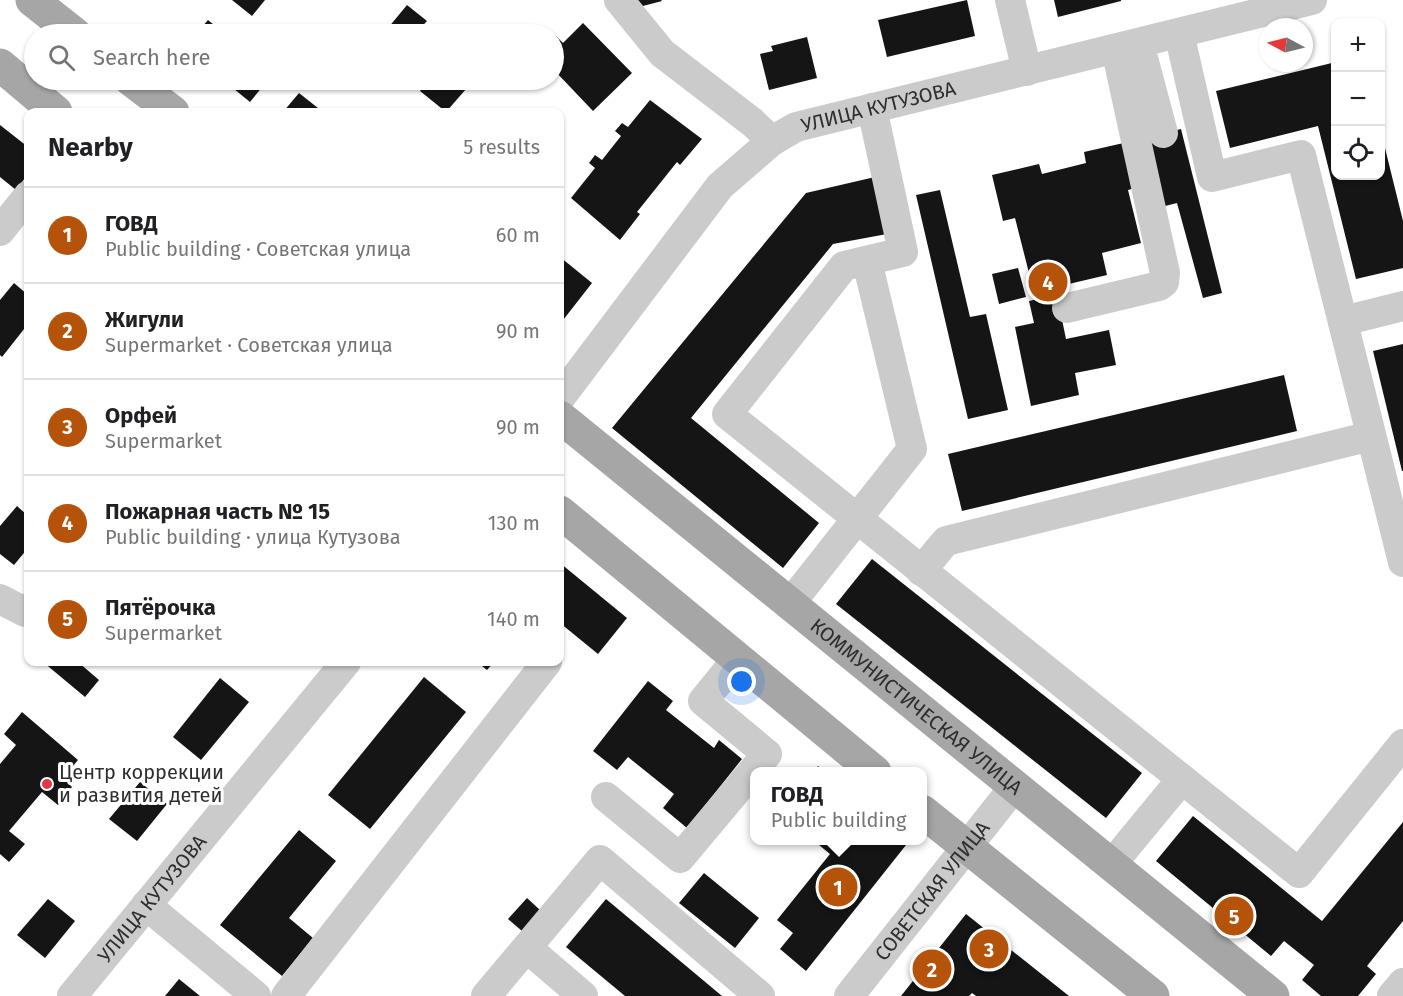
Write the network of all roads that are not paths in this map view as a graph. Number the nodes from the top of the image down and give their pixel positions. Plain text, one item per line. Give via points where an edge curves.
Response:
1 (32, 0) edge
2 (619, 0) edge
3 (1010, 0) edge
4 (1312, 0) edge
5 (1213, 12) edge
6 (62, 24) edge
7 (1179, 33) junction
8 (1128, 46) junction
9 (0, 65) edge
10 (1027, 71) junction
11 (24, 85) edge
12 (30, 90) edge
13 (144, 90) edge
14 (51, 108) edge
15 (168, 108) edge
16 (872, 108) junction
17 (1163, 133) dead end
18 (772, 141) junction
19 (24, 201) edge
20 (0, 231) edge
21 (867, 261) junction
22 (1403, 306) edge
23 (1067, 308) dead end
24 (1343, 321) junction
25 (564, 393) edge
26 (564, 420) edge
27 (1371, 436) junction
28 (564, 515) edge
29 (856, 519) junction
30 (1403, 562) edge
31 (921, 571) junction
32 (0, 599) edge
33 (789, 605) junction
34 (24, 611) edge
35 (738, 658) junction
36 (343, 666) edge
37 (544, 666) edge
38 (1403, 744) edge
39 (756, 767) edge
40 (870, 767) edge
41 (750, 774) edge
42 (1182, 779) junction
43 (1014, 787) junction
44 (606, 797) dead end
45 (927, 815) edge
46 (965, 847) junction
47 (1111, 865) junction
48 (146, 905) junction
49 (526, 948) junction
50 (1403, 983) edge
51 (72, 996) edge
52 (256, 996) edge
53 (286, 996) edge
54 (486, 996) edge
55 (583, 996) edge
56 (760, 996) edge
57 (849, 996) edge
58 (1153, 996) edge
59 (1273, 996) edge
60 (1392, 996) edge

1 - 6 main road
2 - 18 street via 662,53
3 - 10 street
4 - 5 street, УЛИЦА КУТУЗОВА
5 - 7 street, УЛИЦА КУТУЗОВА
7 - 8 street, УЛИЦА КУТУЗОВА
7 - 24 street via 1212,177 1301,155
8 - 10 street, УЛИЦА КУТУЗОВА
8 - 17 street
8 - 23 street via 1164,282
9 - 11 main road
10 - 16 street, УЛИЦА КУТУЗОВА
12 - 14 main road
13 - 15 main road
16 - 18 street, УЛИЦА КУТУЗОВА via 796,127
16 - 21 street via 903,252
18 - 25 street, УЛИЦА КУТУЗОВА via 720,186
19 - 20 street
21 - 29 street via 912,449
21 - 29 street via 844,266 727,414
22 - 24 street
24 - 27 street
26 - 33 main road, КОММУНИСТИЧЕСКАЯ УЛИЦА
27 - 30 street
27 - 31 street via 946,541
28 - 35 main road
29 - 31 street
29 - 33 street
31 - 42 street
32 - 34 street
33 - 43 main road, КОММУНИСТИЧЕСКАЯ УЛИЦА
35 - 39 street via 703,701 767,754
35 - 40 main road
36 - 48 street, УЛИЦА КУТУЗОВА
37 - 53 street
38 - 42 street via 1299,873
41 - 44 street via 680,858
42 - 47 street
43 - 46 street, СОВЕТСКАЯ УЛИЦА
43 - 47 main road, КОММУНИСТИЧЕСКАЯ УЛИЦА
45 - 46 main road
46 - 57 street, СОВЕТСКАЯ УЛИЦА
46 - 58 main road
47 - 59 main road, КОММУНИСТИЧЕСКАЯ УЛИЦА
48 - 51 street, УЛИЦА КУТУЗОВА
48 - 52 street
49 - 54 street
49 - 55 street
49 - 56 street via 600,860
50 - 60 street

